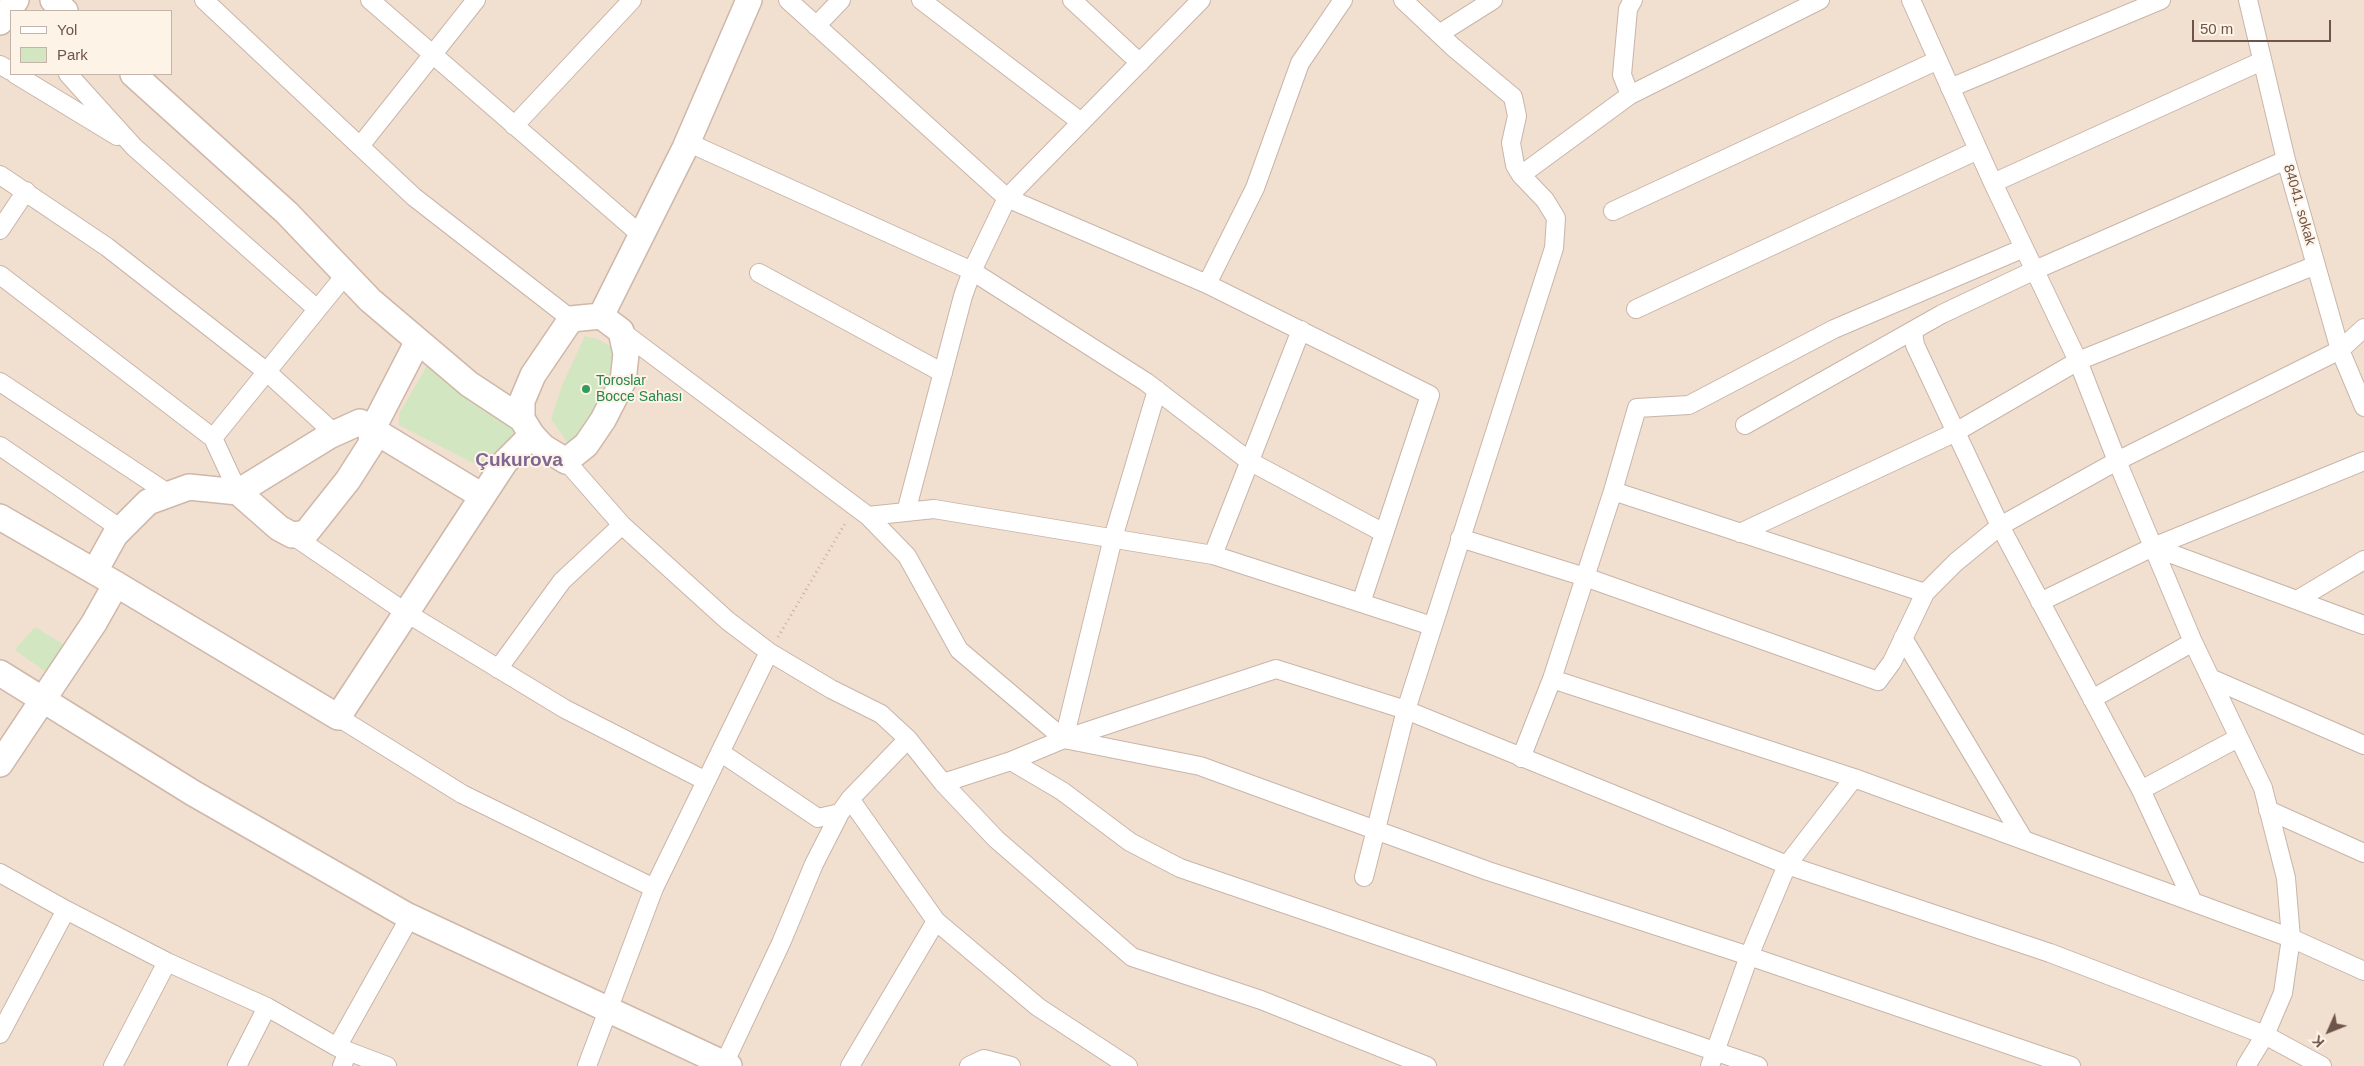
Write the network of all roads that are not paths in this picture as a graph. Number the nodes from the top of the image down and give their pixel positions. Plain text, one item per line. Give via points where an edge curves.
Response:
1 (53, 0) edge
2 (204, 0) edge
3 (370, 0) edge
4 (476, 0) edge
5 (749, 0) edge
6 (788, 0) edge
7 (841, 0) edge
8 (921, 0) edge
9 (1072, 0) edge
10 (1201, 0) edge
11 (1343, 0) edge
12 (1403, 0) edge
13 (1493, 0) edge
14 (1633, 0) edge
15 (1820, 0) edge
16 (1911, 0) edge
17 (2161, 0) edge
18 (2248, 0) edge
19 (630, 1) edge
20 (64, 10) edge
21 (816, 26) junction
22 (1439, 34) junction
23 (433, 56) junction
24 (1938, 60) junction
25 (2262, 61) junction
26 (1140, 63) junction
27 (17, 75) edge
28 (69, 75) edge
29 (134, 75) edge
30 (1950, 88) junction
31 (1630, 95) junction
32 (1081, 122) junction
33 (514, 126) junction
34 (687, 142) junction
35 (360, 146) junction
36 (134, 147) junction
37 (1978, 150) junction
38 (2286, 160) junction
39 (0, 174) edge
40 (1521, 175) junction
41 (1993, 183) junction
42 (26, 192) junction
43 (1007, 198) junction
44 (1613, 211) dead end
45 (0, 230) edge
46 (641, 236) junction
47 (2024, 248) junction
48 (2316, 265) junction
49 (2035, 270) junction
50 (972, 271) junction
51 (759, 272) dead end
52 (346, 274) junction
53 (0, 275) edge
54 (1207, 284) junction
55 (317, 309) junction
56 (1636, 310) dead end
57 (601, 316) junction
58 (571, 319) junction
59 (2364, 328) edge
60 (1301, 330) junction
61 (621, 331) junction
62 (1913, 332) junction
63 (418, 341) junction
64 (2340, 350) junction
65 (2078, 361) junction
66 (267, 372) junction
67 (943, 373) junction
68 (0, 382) edge
69 (1157, 390) junction
70 (2364, 407) edge
71 (1745, 425) dead end
72 (527, 427) junction
73 (372, 430) junction
74 (334, 433) junction
75 (1954, 433) junction
76 (213, 438) junction
77 (0, 446) edge
78 (566, 461) junction
79 (1249, 461) junction
80 (2117, 461) junction
81 (2364, 461) edge
82 (1613, 491) junction
83 (238, 492) junction
84 (169, 494) junction
85 (482, 496) junction
86 (862, 511) junction
87 (906, 512) junction
88 (0, 517) edge
89 (622, 526) junction
90 (2000, 526) junction
91 (121, 529) junction
92 (1384, 533) junction
93 (1740, 533) junction
94 (292, 535) junction
95 (1113, 538) junction
96 (1460, 538) junction
97 (2153, 546) junction
98 (1213, 555) junction
99 (2364, 560) edge
100 (95, 571) junction
101 (1585, 577) junction
102 (116, 584) junction
103 (1924, 593) junction
104 (2297, 600) junction
105 (2040, 602) junction
106 (1361, 603) junction
107 (405, 612) junction
108 (2364, 625) edge
109 (1432, 626) junction
110 (1903, 638) junction
111 (2193, 642) junction
112 (769, 652) junction
113 (498, 669) junction
114 (0, 673) edge
115 (2210, 678) junction
116 (1552, 679) junction
117 (2092, 699) junction
118 (42, 700) junction
119 (1406, 710) junction
120 (338, 717) junction
121 (2238, 738) junction
122 (908, 739) junction
123 (1064, 739) junction
124 (2364, 745) edge
125 (720, 752) junction
126 (1521, 758) junction
127 (1011, 761) junction
128 (0, 764) edge
129 (1854, 778) junction
130 (706, 781) junction
131 (943, 783) junction
132 (2141, 790) junction
133 (845, 806) junction
134 (2268, 810) junction
135 (1376, 830) junction
136 (2024, 840) junction
137 (2364, 853) edge
138 (1787, 865) junction
139 (0, 873) edge
140 (1364, 876) dead end
141 (654, 888) junction
142 (2193, 902) junction
143 (66, 910) junction
144 (410, 917) junction
145 (936, 921) junction
146 (2291, 938) junction
147 (1749, 956) junction
148 (167, 962) junction
149 (2364, 971) edge
150 (267, 1007) junction
151 (610, 1010) junction
152 (0, 1034) edge
153 (2265, 1035) junction
154 (342, 1055) edge
155 (1712, 1058) edge
156 (726, 1065) edge
157 (113, 1066) edge
158 (237, 1066) edge
159 (387, 1066) edge
160 (587, 1066) edge
161 (850, 1066) edge
162 (969, 1066) edge
163 (1010, 1066) edge
164 (1128, 1066) edge
165 (1427, 1066) edge
166 (1758, 1066) edge
167 (2071, 1066) edge
168 (2246, 1066) edge
169 (2322, 1066) edge

1 - 20 street
2 - 35 street
3 - 23 street
4 - 23 street
5 - 34 street
6 - 21 street
7 - 21 street
8 - 32 street
9 - 26 street
10 - 26 street
11 - 54 street via 1300,63 1255,188
12 - 22 street
13 - 22 street
14 - 31 street via 1628,9 1622,75
15 - 31 street
16 - 24 street
17 - 30 street
18 - 25 street, 84041. sokak
19 - 33 street
21 - 43 street
22 - 40 street via 1513,97 1517,116 1511,143 1515,165
23 - 33 street
23 - 35 street
24 - 30 street
24 - 44 street
25 - 38 street, 84041. sokak
25 - 41 street
26 - 32 street
27 - 36 street
28 - 36 street
29 - 52 street via 287,213
30 - 37 street
31 - 40 street
32 - 43 street
33 - 46 street
34 - 46 street
34 - 50 street
35 - 58 street via 414,197
36 - 55 street
37 - 41 street
37 - 56 street
38 - 48 street, 84041. sokak
38 - 49 street
39 - 42 street
40 - 96 street via 1545,200 1556,218 1554,248
41 - 47 street
42 - 45 street
42 - 66 street via 107,247
43 - 50 street
43 - 54 street
46 - 57 street
47 - 49 street
47 - 82 street via 1834,329 1689,406 1637,408
48 - 64 street, 84041. sokak
48 - 65 street
49 - 62 street via 1942,314
49 - 65 street
50 - 67 street
50 - 69 street
51 - 67 street
52 - 55 street
52 - 63 street via 370,300
53 - 76 street
54 - 60 street
55 - 66 street
57 - 58 street
57 - 61 street
58 - 72 street via 533,375 522,401
59 - 64 street
60 - 79 street
60 - 92 street via 1430,395
61 - 78 street via 626,354 623,381 586,445
61 - 86 street
62 - 71 street
62 - 75 street via 1915,346
63 - 72 street
63 - 73 street
64 - 70 street, 84041. sokak
64 - 80 street
65 - 75 street
65 - 80 street
66 - 74 street
66 - 76 street
67 - 87 street
68 - 84 street
69 - 79 street
69 - 95 street
72 - 78 street via 543,447
72 - 85 street
73 - 74 street via 360,422
73 - 85 street
73 - 94 street via 371,444 348,480 306,533
74 - 83 street
75 - 90 street
75 - 93 street
76 - 83 street
77 - 91 street
78 - 89 street
79 - 92 street
79 - 98 street
80 - 90 street
80 - 97 street
81 - 97 street
82 - 93 street
82 - 101 street
83 - 84 street via 189,487
83 - 94 street via 279,528
84 - 91 street via 148,502
85 - 107 street
86 - 87 street
86 - 123 street via 906,556 959,650
87 - 95 street via 934,509
88 - 100 street
89 - 112 street via 728,621
89 - 113 street via 562,581
90 - 103 street
90 - 105 street
91 - 100 street
92 - 106 street
93 - 103 street
94 - 107 street
95 - 98 street
95 - 123 street
96 - 101 street
96 - 109 street
97 - 104 street
97 - 105 street
97 - 111 street
98 - 106 street
99 - 104 street
100 - 102 street
101 - 110 street via 1878,681 1892,662
101 - 116 street
102 - 118 street
102 - 120 street
103 - 110 street
104 - 108 street
105 - 117 street
106 - 109 street
107 - 113 street
107 - 120 street
109 - 119 street
110 - 136 street
111 - 115 street
111 - 117 street
112 - 122 street via 831,689 882,714
112 - 125 street
113 - 130 street via 565,709
114 - 118 street
115 - 121 street
115 - 124 street
116 - 126 street
116 - 129 street
117 - 132 street
118 - 128 street
118 - 144 street via 193,793
119 - 123 street via 1276,669
119 - 126 street
119 - 135 street
120 - 141 street via 462,794
121 - 132 street
121 - 134 street via 2263,788
122 - 131 street
122 - 133 street
123 - 127 street
123 - 135 street via 1200,766
125 - 130 street
125 - 133 street via 818,818
126 - 138 street
127 - 131 street
127 - 155 street via 1062,790 1130,842 1180,868
129 - 136 street
129 - 138 street
130 - 141 street
131 - 165 street via 996,839 1132,956 1261,1000
132 - 142 street
133 - 145 street
133 - 156 street via 814,864
134 - 137 street
134 - 146 street via 2286,878
135 - 140 street
135 - 147 street via 1498,874
136 - 142 street
138 - 147 street
138 - 153 street via 2050,953
139 - 143 street
141 - 151 street
142 - 146 street
143 - 148 street
143 - 152 street
144 - 151 street
144 - 154 street
145 - 161 street
145 - 164 street via 1038,1007
146 - 149 street
146 - 153 street via 2283,993
147 - 155 street
147 - 167 street
148 - 150 street
148 - 157 street
150 - 154 street
150 - 158 street
151 - 156 street
151 - 160 street
153 - 168 street
153 - 169 street
154 - 159 street
155 - 166 street
162 - 163 street via 984,1059

